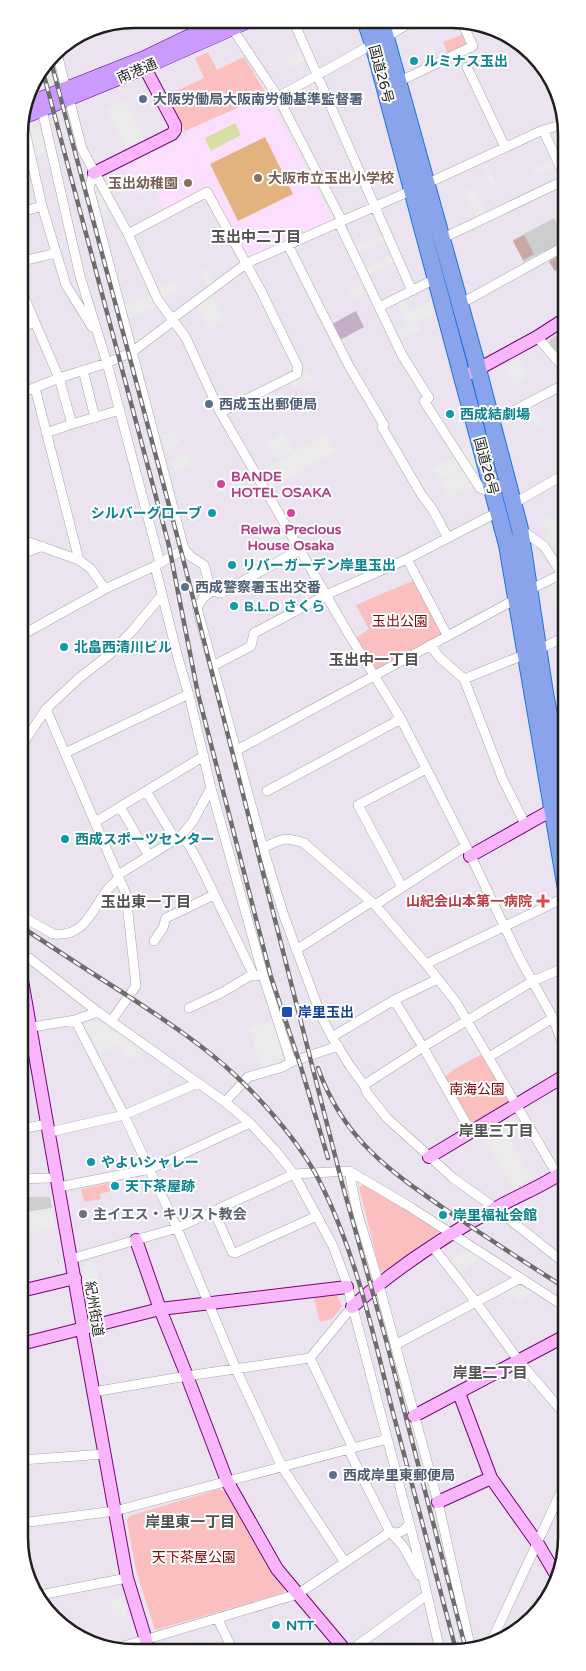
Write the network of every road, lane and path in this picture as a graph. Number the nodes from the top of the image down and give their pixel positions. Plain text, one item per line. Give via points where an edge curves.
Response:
1 (218, 28) edge
2 (220, 28) edge
3 (231, 28) edge
4 (296, 28) edge
5 (370, 28) edge
6 (380, 28) edge
7 (401, 28) edge
8 (464, 28) edge
9 (379, 41) junction
10 (59, 59) edge
11 (467, 67) dead end
12 (145, 68) junction
13 (317, 76) junction
14 (398, 82) junction
15 (68, 93) junction
16 (278, 98) junction
17 (33, 100) edge
18 (32, 106) edge
19 (31, 109) edge
20 (558, 126) edge
21 (543, 130) junction
22 (505, 148) junction
23 (559, 166) edge
24 (94, 173) junction
25 (559, 182) edge
26 (419, 187) junction
27 (42, 206) junction
28 (374, 206) junction
29 (28, 210) edge
30 (341, 222) junction
31 (128, 234) junction
32 (441, 239) junction
33 (288, 245) junction
34 (559, 249) edge
35 (56, 252) junction
36 (28, 260) edge
37 (247, 263) junction
38 (435, 279) junction
39 (412, 291) junction
40 (460, 304) junction
41 (28, 306) edge
42 (379, 308) junction
43 (173, 320) junction
44 (35, 322) junction
45 (559, 323) edge
46 (28, 325) edge
47 (537, 337) junction
48 (99, 338) junction
49 (132, 352) junction
50 (559, 362) edge
51 (107, 363) junction
52 (83, 370) junction
53 (478, 370) junction
54 (59, 378) junction
55 (462, 378) junction
56 (559, 387) edge
57 (35, 388) junction
58 (28, 391) edge
59 (120, 410) junction
60 (221, 412) junction
61 (95, 418) junction
62 (492, 422) junction
63 (72, 424) junction
64 (46, 433) junction
65 (559, 478) edge
66 (493, 493) junction
67 (513, 504) junction
68 (498, 512) junction
69 (520, 529) junction
70 (448, 538) junction
71 (28, 542) edge
72 (42, 546) junction
73 (184, 549) junction
74 (299, 550) junction
75 (28, 552) edge
76 (407, 559) junction
77 (78, 560) junction
78 (157, 564) junction
79 (559, 569) edge
80 (559, 579) edge
81 (105, 589) junction
82 (211, 591) junction
83 (162, 595) junction
84 (326, 595) junction
85 (523, 595) junction
86 (28, 632) edge
87 (447, 635) junction
88 (559, 639) edge
89 (430, 645) junction
90 (532, 652) junction
91 (213, 666) junction
92 (374, 677) junction
93 (464, 678) junction
94 (189, 694) junction
95 (46, 709) junction
96 (402, 719) junction
97 (559, 724) edge
98 (551, 729) junction
99 (28, 736) edge
100 (237, 750) junction
101 (65, 753) junction
102 (204, 756) junction
103 (426, 769) junction
104 (559, 782) edge
105 (211, 788) junction
106 (559, 788) edge
107 (146, 791) junction
108 (267, 791) dead end
109 (120, 807) junction
110 (559, 808) edge
111 (95, 822) junction
112 (526, 826) junction
113 (178, 837) junction
114 (263, 848) junction
115 (468, 851) junction
116 (149, 856) junction
117 (119, 876) junction
118 (402, 887) junction
119 (214, 895) junction
120 (558, 901) edge
121 (373, 903) junction
122 (28, 920) edge
123 (505, 927) junction
124 (154, 941) dead end
125 (296, 950) junction
126 (28, 958) edge
127 (426, 964) junction
128 (558, 970) edge
129 (253, 974) junction
130 (263, 974) junction
131 (438, 979) junction
132 (533, 981) junction
133 (394, 1000) junction
134 (189, 1008) dead end
135 (98, 1012) junction
136 (553, 1018) junction
137 (75, 1020) junction
138 (112, 1020) junction
139 (468, 1020) junction
140 (28, 1028) edge
141 (558, 1032) edge
142 (332, 1037) junction
143 (28, 1040) edge
144 (338, 1046) junction
145 (424, 1047) junction
146 (489, 1056) junction
147 (291, 1062) junction
148 (558, 1080) edge
149 (198, 1083) junction
150 (364, 1086) junction
151 (225, 1102) junction
152 (517, 1104) junction
153 (124, 1114) junction
154 (250, 1123) junction
155 (49, 1128) junction
156 (28, 1129) edge
157 (471, 1132) junction
158 (429, 1157) junction
159 (558, 1167) edge
160 (150, 1169) junction
161 (349, 1170) junction
162 (294, 1174) junction
163 (558, 1175) edge
164 (49, 1178) dead end
165 (28, 1179) edge
166 (59, 1187) junction
167 (495, 1208) junction
168 (214, 1211) junction
169 (317, 1216) junction
170 (177, 1228) junction
171 (451, 1234) junction
172 (136, 1240) junction
173 (432, 1247) junction
174 (558, 1258) edge
175 (71, 1259) junction
176 (75, 1278) junction
177 (521, 1278) junction
178 (378, 1284) junction
179 (347, 1287) junction
180 (28, 1289) edge
181 (475, 1301) junction
182 (558, 1302) edge
183 (209, 1304) junction
184 (352, 1307) junction
185 (160, 1309) junction
186 (83, 1328) junction
187 (558, 1340) edge
188 (28, 1342) edge
189 (395, 1346) junction
190 (310, 1358) junction
191 (519, 1361) junction
192 (236, 1369) junction
193 (187, 1376) junction
194 (93, 1392) junction
195 (459, 1393) junction
196 (558, 1407) edge
197 (414, 1416) junction
198 (387, 1439) junction
199 (351, 1449) junction
200 (105, 1454) junction
201 (28, 1460) edge
202 (282, 1467) junction
203 (491, 1478) junction
204 (227, 1481) junction
205 (558, 1499) edge
206 (438, 1502) junction
207 (116, 1511) junction
208 (28, 1522) edge
209 (409, 1524) junction
210 (390, 1532) junction
211 (538, 1544) junction
212 (344, 1561) junction
213 (553, 1570) edge
214 (127, 1578) junction
215 (426, 1591) junction
216 (44, 1594) edge
217 (298, 1594) junction
218 (217, 1618) junction
219 (495, 1635) edge
220 (469, 1642) edge
221 (148, 1644) edge
222 (151, 1644) edge
223 (230, 1644) edge
224 (340, 1644) edge
225 (359, 1644) edge
226 (439, 1644) edge

1 - 15 main road, 南港通
2 - 12 main road, 南港通
3 - 16 street
4 - 13 street
5 - 9 highway, 国道26号
6 - 9 highway, 国道26号
7 - 9 street
8 - 14 street via 473,46
9 - 13 street
9 - 14 highway, 国道26号
9 - 26 highway, 国道26号
10 - 15 street
11 - 22 street
12 - 15 main road, 南港通
12 - 24 street via 175,130
13 - 16 street
13 - 28 street
14 - 26 highway, 国道26号
15 - 17 main road, 南港通
15 - 24 street via 82,149
16 - 30 street
18 - 48 street
19 - 27 street
20 - 21 street
21 - 22 street
21 - 23 street
22 - 26 street
24 - 31 street
24 - 49 street via 89,188
25 - 32 street
26 - 28 street
26 - 32 highway, 国道26号
26 - 38 highway, 国道26号
27 - 29 street
27 - 35 street
28 - 30 street
28 - 39 street
30 - 33 street
30 - 42 street
31 - 37 street via 207,192
31 - 43 street via 158,300
32 - 40 highway, 国道26号
33 - 37 street
33 - 70 street via 349,366
34 - 40 street
35 - 36 street
35 - 48 street via 66,285
37 - 43 street
37 - 60 street via 298,367 297,374
38 - 39 street
38 - 55 highway, 国道26号
39 - 42 street
40 - 53 highway, 国道26号
41 - 44 street
42 - 66 street via 427,400 480,488
43 - 49 street
43 - 60 street via 186,338
44 - 46 street
44 - 54 street
45 - 47 street
47 - 50 street
47 - 53 street
48 - 51 street
49 - 51 street
49 - 73 street
51 - 52 street
51 - 59 street
52 - 54 street
52 - 61 street
53 - 55 street
53 - 62 highway, 国道26号
54 - 57 street
54 - 63 street
55 - 66 highway, 国道26号
56 - 62 street
57 - 58 street
57 - 64 street
59 - 61 street
59 - 78 street
60 - 74 street
61 - 63 street
62 - 67 highway, 国道26号
63 - 64 street
64 - 77 street
65 - 67 street
66 - 68 highway, 国道26号
67 - 69 highway, 国道26号
68 - 70 street
68 - 85 highway, 国道26号
69 - 79 street via 544,546
69 - 85 highway, 国道26号
70 - 76 street
71 - 72 street
72 - 75 street
72 - 77 street
73 - 78 street
73 - 82 street via 204,565
74 - 82 street via 222,592
74 - 84 street
76 - 84 street
76 - 87 street
77 - 81 street via 91,569
78 - 81 street
78 - 83 street
80 - 85 street
81 - 86 street
82 - 91 street via 198,608
83 - 94 street
83 - 95 street via 110,654 78,678
84 - 91 street via 254,633 251,646
84 - 92 street
85 - 87 street
85 - 90 highway, 国道26号
87 - 89 street
88 - 90 street
89 - 92 street
89 - 93 street
90 - 93 street
90 - 98 highway, 国道26号
90 - 106 highway, 国道26号
91 - 100 street
92 - 96 street
92 - 100 street
93 - 112 street via 503,780
94 - 101 street
94 - 102 street
95 - 99 street
95 - 101 street
96 - 103 street
96 - 108 street
97 - 98 street
98 - 104 highway, 国道26号
100 - 114 street
101 - 111 street
102 - 105 street
102 - 107 street
103 - 115 street
103 - 118 street via 358,806
105 - 113 street via 193,821
105 - 130 street
107 - 109 street
107 - 113 street
109 - 111 street
109 - 116 street
110 - 112 street
111 - 117 street
112 - 115 street
113 - 116 street
113 - 119 street via 189,845
114 - 121 street via 291,839 304,843
114 - 125 street
115 - 118 street
115 - 123 street
116 - 117 street
117 - 122 street via 92,914 70,932 53,934
117 - 138 street via 126,894 136,986
118 - 121 street
119 - 124 street via 166,918
119 - 129 street
120 - 123 street
121 - 125 street
121 - 127 street
123 - 127 street
123 - 132 street
125 - 142 street
126 - 135 street
127 - 131 street
128 - 132 street
129 - 130 street
129 - 134 street
130 - 147 street
131 - 133 street
131 - 139 street
132 - 136 street
132 - 139 street
133 - 142 street
133 - 145 street
135 - 137 street
135 - 138 street
136 - 141 street
136 - 146 street
137 - 140 street
137 - 153 street
138 - 149 street
139 - 145 street
139 - 146 street
142 - 144 street
143 - 155 street, 紀州街道
144 - 147 street
144 - 150 street
145 - 150 street
145 - 157 street
146 - 152 street
147 - 151 street via 248,1077
148 - 152 street
149 - 151 street
149 - 153 street
150 - 158 street via 387,1118
151 - 154 street
152 - 157 street
152 - 159 street
153 - 155 street
153 - 160 street
154 - 160 street
154 - 162 street
155 - 156 street
155 - 166 street, 紀州街道
157 - 158 street
158 - 167 street
160 - 166 street
160 - 170 street
161 - 162 street
161 - 171 street
161 - 178 street
162 - 168 street
162 - 169 street
163 - 167 street
164 - 165 street
166 - 175 street, 紀州街道
167 - 171 street
167 - 174 street
168 - 169 street via 235,1253
168 - 170 street
169 - 179 street via 333,1246
170 - 172 street
170 - 183 street
171 - 173 street
171 - 177 street
172 - 175 street
172 - 185 street
173 - 178 street
173 - 181 street
175 - 176 street, 紀州街道
176 - 180 street
176 - 186 street, 紀州街道
177 - 181 street
177 - 182 street
178 - 184 street
178 - 189 street
179 - 183 street
179 - 184 street
181 - 189 street
181 - 191 street
183 - 185 street
183 - 192 street
184 - 190 street
184 - 198 street
185 - 186 street
185 - 193 street
186 - 188 street
186 - 194 street, 紀州街道
187 - 191 street
189 - 197 street
190 - 192 street
190 - 199 street
191 - 195 street
191 - 196 street
192 - 193 street
192 - 202 street
193 - 194 street
193 - 204 street
194 - 200 street, 紀州街道
195 - 197 street
195 - 203 street
197 - 206 street
198 - 199 street
198 - 209 street
199 - 202 street
199 - 210 street
200 - 201 street
200 - 207 street, 紀州街道
202 - 204 street
202 - 212 street
203 - 206 street
203 - 211 street
204 - 207 street
204 - 217 street via 277,1569
205 - 211 street
206 - 220 street
207 - 208 street
207 - 214 street, 紀州街道
209 - 210 street via 399,1534
209 - 215 street
210 - 212 street
210 - 215 street via 403,1546
211 - 213 street
211 - 219 street
212 - 217 street
214 - 216 street
214 - 221 street, 紀州街道
215 - 225 street
215 - 226 street
217 - 218 street
217 - 224 street
218 - 222 street
218 - 223 street

